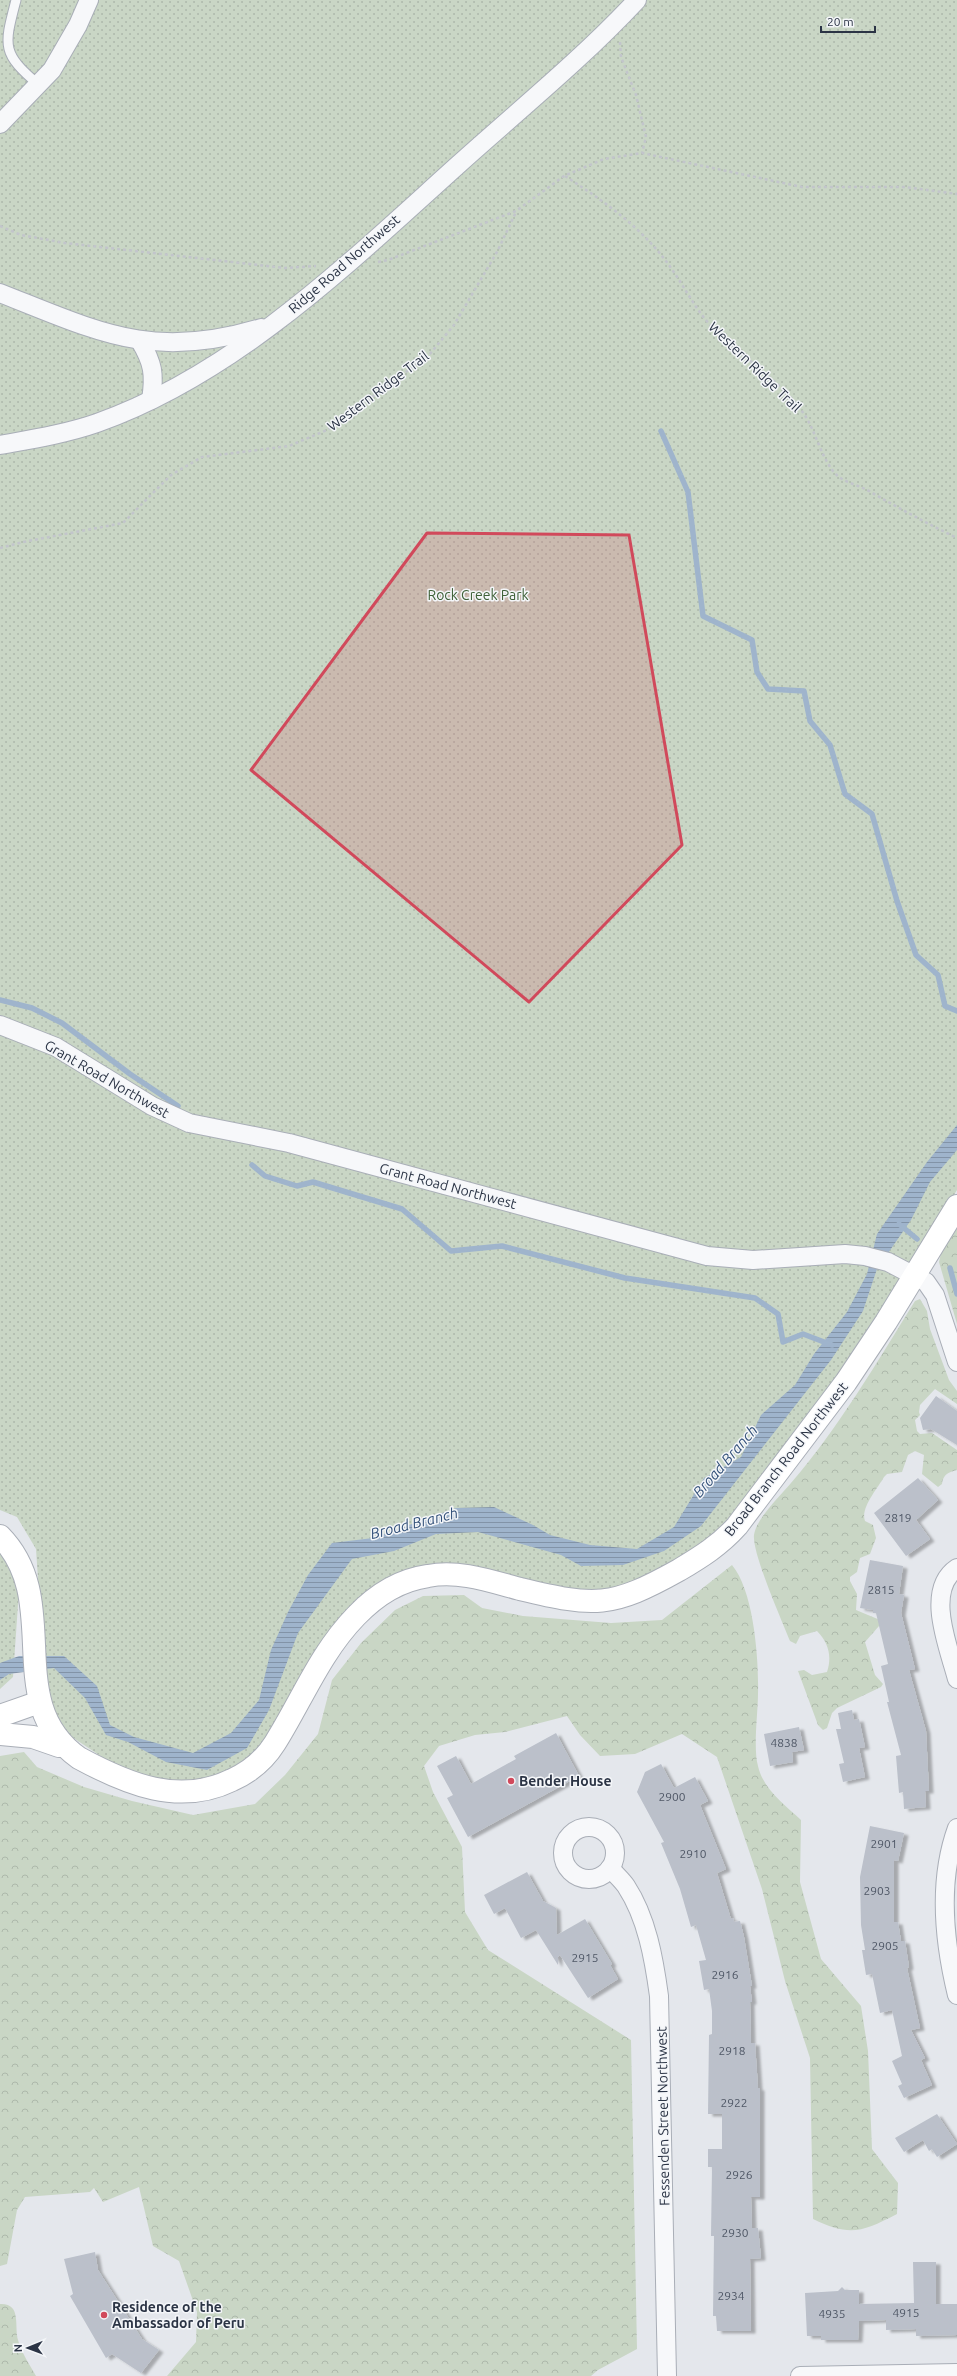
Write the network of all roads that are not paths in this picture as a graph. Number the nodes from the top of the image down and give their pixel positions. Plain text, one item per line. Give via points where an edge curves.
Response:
1 (16, 0) edge
2 (89, 0) edge
3 (637, 0) edge
4 (39, 85) junction
5 (0, 124) edge
6 (0, 293) edge
7 (271, 325) junction
8 (140, 341) junction
9 (151, 400) junction
10 (0, 445) edge
11 (0, 1025) edge
12 (957, 1206) edge
13 (915, 1275) junction
14 (957, 1362) edge
15 (0, 1536) edge
16 (957, 1568) edge
17 (957, 1679) edge
18 (30, 1706) junction
19 (0, 1716) edge
20 (0, 1734) edge
21 (64, 1748) junction
22 (957, 1828) edge
23 (610, 1868) dead end
24 (957, 1995) edge
25 (957, 2374) edge
26 (923, 2375) edge
27 (667, 2376) edge
28 (800, 2376) edge

1 - 4 lane via 7,33 7,45 18,67
2 - 4 street via 66,48
3 - 7 street, Ridge Road Northwest via 578,60 346,265
4 - 5 street
6 - 8 street via 93,330
7 - 8 street via 238,335 197,342
7 - 9 street, Ridge Road Northwest via 217,363
8 - 9 street via 149,356 154,372
9 - 10 street, Ridge Road Northwest via 82,428
11 - 13 street, Grant Road Northwest via 56,1047 157,1109 200,1126 296,1145 707,1256 753,1260 825,1254 865,1256 888,1262
12 - 13 main road, Broad Branch Road Northwest
13 - 14 street, Grant Road Northwest via 926,1282 935,1295
13 - 21 main road, Broad Branch Road Northwest via 836,1396 737,1526 710,1551 647,1588 618,1599 593,1602 560,1598 454,1574 426,1576 403,1583 370,1603 331,1644 275,1744 262,1760 235,1779 206,1790 174,1792 148,1787 108,1773
15 - 18 main road via 16,1556 24,1580 27,1609 25,1675
16 - 17 street via 948,1574 941,1590 939,1606
18 - 19 main road
18 - 21 main road, Broad Branch Road Northwest via 44,1731
20 - 21 main road via 33,1737
22 - 24 street via 946,1877 950,1957
23 - 27 street, Fessenden Street Northwest via 626,1886 639,1912 650,1946 659,1996
25 - 26 street
26 - 28 street

